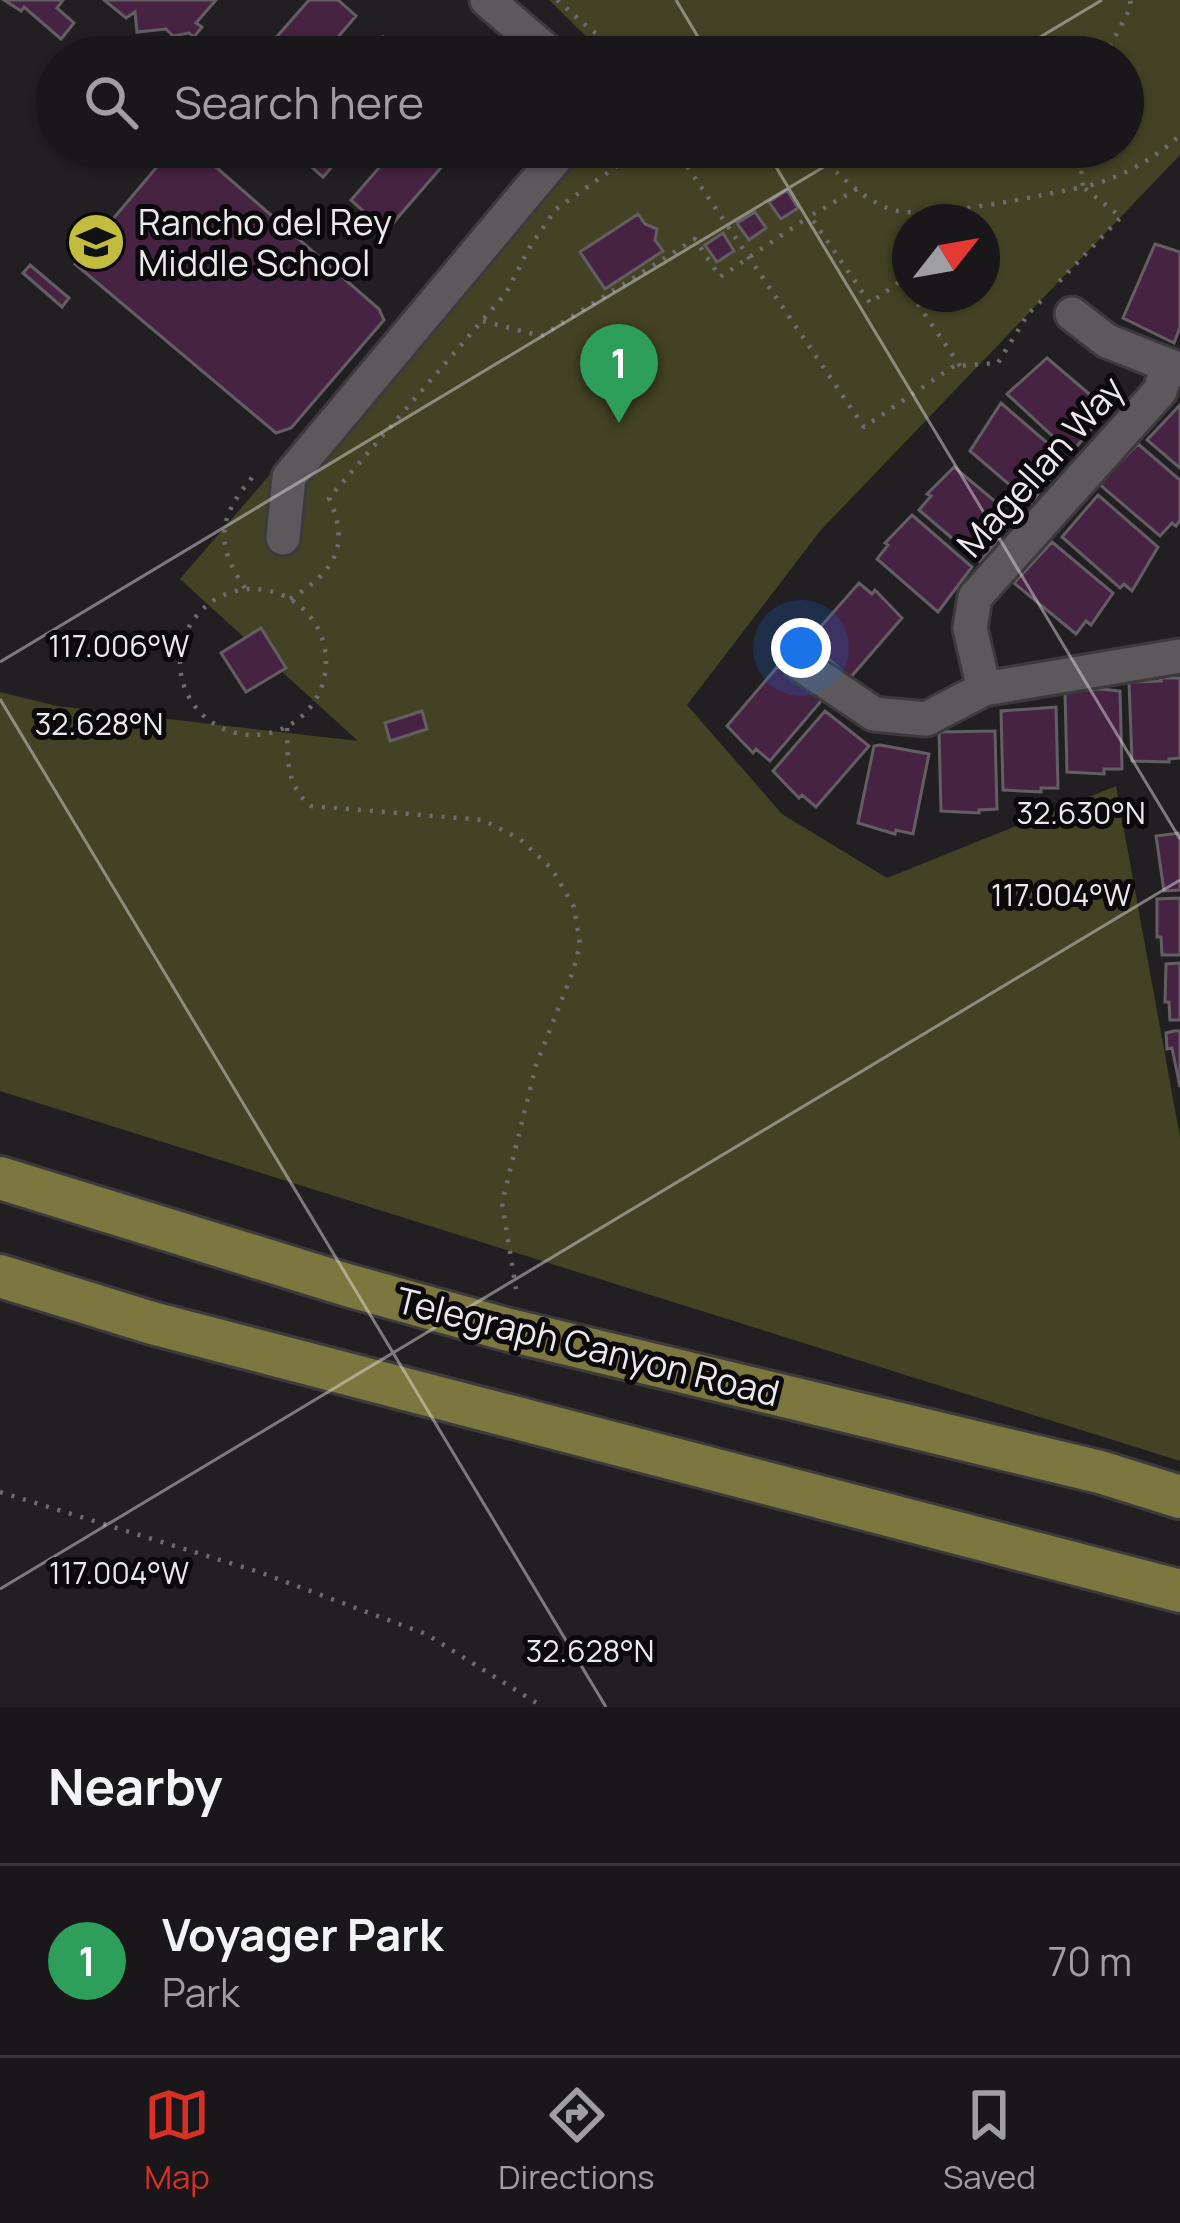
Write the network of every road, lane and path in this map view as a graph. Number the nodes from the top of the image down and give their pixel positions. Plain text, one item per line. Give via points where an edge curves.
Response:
1 (487, 0) edge
2 (557, 0) edge
3 (1130, 0) edge
4 (529, 36) edge
5 (600, 36) edge
6 (1115, 36) edge
7 (1180, 135) edge
8 (1144, 160) edge
9 (548, 168) edge
10 (614, 168) edge
11 (688, 168) edge
12 (833, 168) edge
13 (1081, 168) edge
14 (1131, 168) edge
15 (1082, 187) junction
16 (856, 189) junction
17 (810, 216) junction
18 (747, 257) junction
19 (892, 287) edge
20 (924, 312) edge
21 (1072, 314) dead end
22 (483, 321) junction
23 (960, 366) junction
24 (1174, 368) edge
25 (284, 538) dead end
26 (290, 598) junction
27 (1180, 656) edge
28 (800, 664) dead end
29 (984, 689) junction
30 (287, 728) junction
31 (0, 1178) edge
32 (0, 1276) edge
33 (516, 1289) dead end
34 (0, 1492) edge
35 (1180, 1497) edge
36 (1180, 1591) edge
37 (543, 1707) edge

1 - 4 street
2 - 5 path
3 - 6 path
7 - 8 path
9 - 25 street via 289,477
10 - 22 path via 556,209
11 - 18 path
12 - 16 path
13 - 15 path
14 - 15 path
15 - 16 path via 941,210 895,210
15 - 23 path via 1121,217 1028,314 998,363
16 - 17 path
17 - 18 path
17 - 19 path via 870,303
18 - 22 path via 721,277 695,239 541,336
18 - 23 path via 864,427
20 - 23 path
21 - 24 street via 1107,341
22 - 26 path via 329,498 340,536 334,560
24 - 29 street, Magellan Way via 975,597 970,628
26 - 30 path via 308,613 326,653 318,696
26 - 30 path via 245,588 222,594 188,626 179,672 200,713 219,728 241,735
27 - 29 street
28 - 29 street via 874,714 926,719
30 - 33 path via 288,772 311,806 484,820 552,869 574,907 580,944 536,1066 502,1203
31 - 35 main road, Telegraph Canyon Road via 483,1322
32 - 36 main road via 152,1323
34 - 37 path via 259,1572 426,1634

